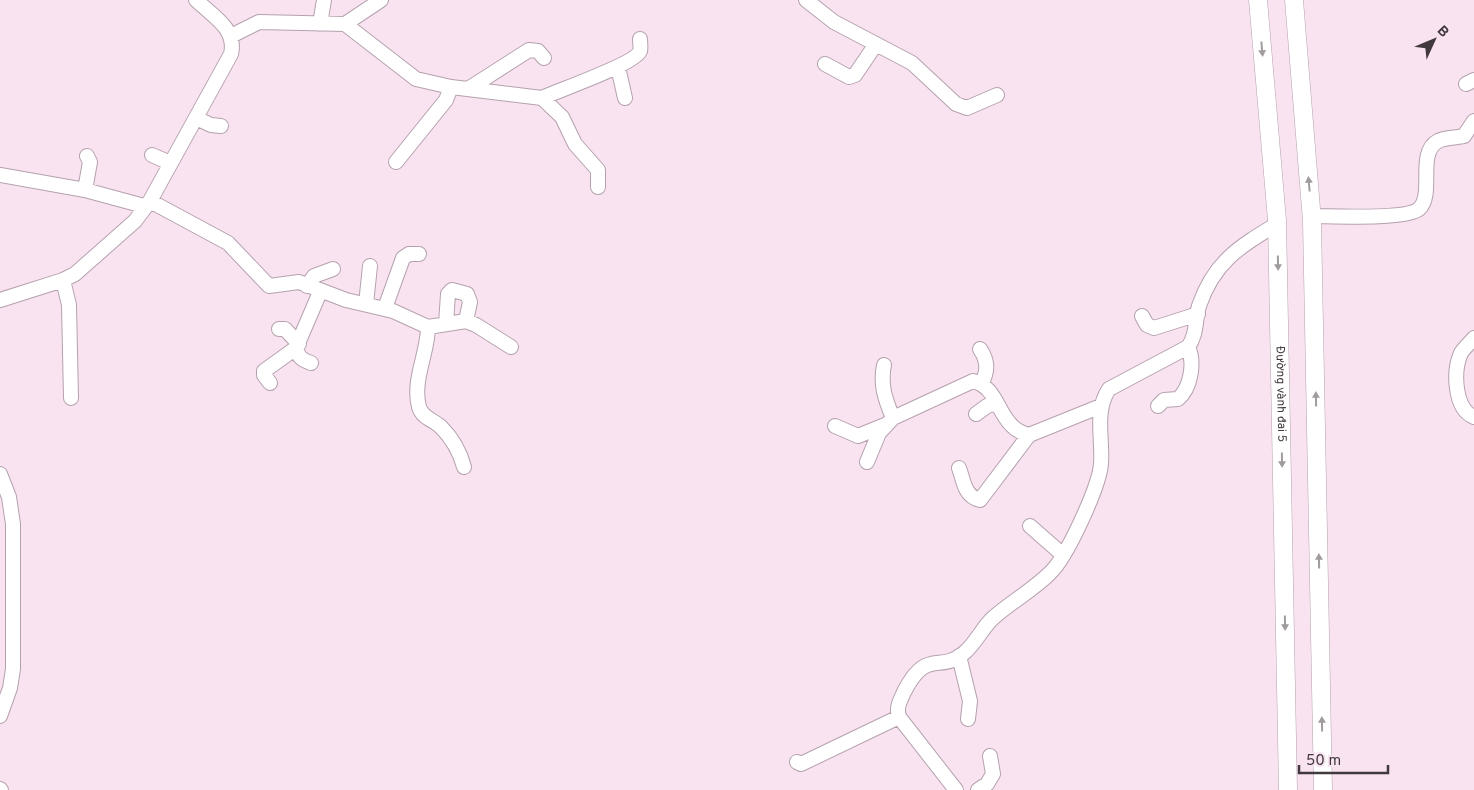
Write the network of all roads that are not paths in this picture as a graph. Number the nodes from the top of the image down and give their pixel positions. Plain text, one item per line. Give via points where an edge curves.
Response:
1 (324, 0) edge
2 (381, 0) edge
3 (806, 0) edge
4 (1258, 0) edge
5 (1294, 0) edge
6 (201, 2) edge
7 (320, 24) junction
8 (345, 24) junction
9 (231, 36) junction
10 (640, 39) dead end
11 (876, 44) junction
12 (544, 58) dead end
13 (826, 64) dead end
14 (618, 67) junction
15 (451, 87) junction
16 (468, 89) junction
17 (997, 95) dead end
18 (542, 98) junction
19 (625, 98) dead end
20 (196, 118) junction
21 (1474, 121) edge
22 (221, 126) dead end
23 (152, 155) dead end
24 (87, 156) dead end
25 (396, 162) dead end
26 (170, 163) junction
27 (0, 175) edge
28 (598, 187) dead end
29 (85, 190) junction
30 (147, 203) junction
31 (1312, 216) junction
32 (1277, 224) junction
33 (420, 254) dead end
34 (370, 266) dead end
35 (333, 269) dead end
36 (63, 280) junction
37 (307, 286) junction
38 (320, 292) junction
39 (0, 300) edge
40 (366, 304) junction
41 (385, 308) junction
42 (1198, 314) junction
43 (1142, 316) dead end
44 (466, 321) junction
45 (446, 324) junction
46 (428, 327) junction
47 (279, 328) dead end
48 (1474, 338) edge
49 (297, 346) junction
50 (511, 347) dead end
51 (1188, 347) junction
52 (980, 348) dead end
53 (311, 363) dead end
54 (884, 365) dead end
55 (270, 383) dead end
56 (982, 383) junction
57 (71, 398) dead end
58 (996, 403) junction
59 (1101, 406) junction
60 (1158, 406) dead end
61 (976, 414) dead end
62 (1474, 417) edge
63 (889, 421) junction
64 (835, 426) dead end
65 (1029, 435) junction
66 (867, 462) dead end
67 (464, 467) dead end
68 (959, 468) dead end
69 (0, 474) edge
70 (1030, 526) dead end
71 (1063, 555) junction
72 (959, 656) junction
73 (0, 716) edge
74 (899, 717) junction
75 (968, 719) dead end
76 (990, 756) dead end
77 (797, 762) dead end
78 (956, 790) edge
79 (978, 790) edge
80 (1288, 790) edge
81 (1323, 790) edge

1 - 7 street
2 - 8 street
3 - 11 street via 834,22
4 -> 32 main road, Đường vành đai 5
31 -> 5 main road
6 - 9 street
7 - 8 street
7 - 9 street via 260,22
8 - 15 street via 404,72 416,79
9 - 20 street via 230,54
10 - 14 street via 640,50 634,58
11 - 13 street via 855,75 849,78
11 - 17 street via 912,63 956,104 967,108
12 - 16 street via 538,51 530,50
14 - 18 street
14 - 19 street
15 - 16 street
15 - 25 street via 446,100
16 - 18 street
18 - 28 street via 562,117 576,144 598,170
20 - 22 street
20 - 26 street
21 - 31 street via 1464,136 1440,139 1432,144 1428,152 1424,201 1419,208 1410,213
23 - 26 street
24 - 29 street via 90,162
26 - 30 street
27 - 29 street
29 - 30 street
30 - 36 street via 128,227 85,266
30 - 37 street via 228,242 269,286 290,282
81 -> 31 main road
32 - 42 street via 1224,260 1204,291
32 -> 80 main road, Đường vành đai 5
33 - 41 street via 402,258
34 - 40 street
35 - 37 street via 314,276
36 - 39 street
36 - 57 street via 69,305
37 - 38 street
38 - 40 street
38 - 49 street
40 - 41 street
41 - 46 street
42 - 43 street via 1154,328 1147,325
42 - 51 street
44 - 45 street
44 - 45 street via 470,302 467,294 452,290 448,294
44 - 50 street
45 - 46 street
46 - 67 street via 419,370 418,405 422,414 440,426 456,446
47 - 49 street via 285,329
48 - 62 street via 1461,354 1456,388 1465,411
49 - 53 street via 297,354
49 - 55 street via 264,371
51 - 59 street via 1109,389
51 - 60 street via 1193,361 1187,388 1178,399 1164,400
52 - 56 street via 986,358 987,372
54 - 63 street via 881,379
56 - 58 street
56 - 63 street via 964,383
58 - 61 street
58 - 65 street via 1010,426
59 - 65 street
59 - 71 street via 1098,479
63 - 64 street via 858,436
63 - 66 street
65 - 68 street via 980,500 966,490
69 - 73 street via 13,524 13,669
70 - 71 street
71 - 72 street via 1042,582 995,616
72 - 74 street via 929,663 912,676 898,703
72 - 75 street via 970,701
74 - 77 street via 801,764
74 - 78 street
76 - 79 street via 993,774

